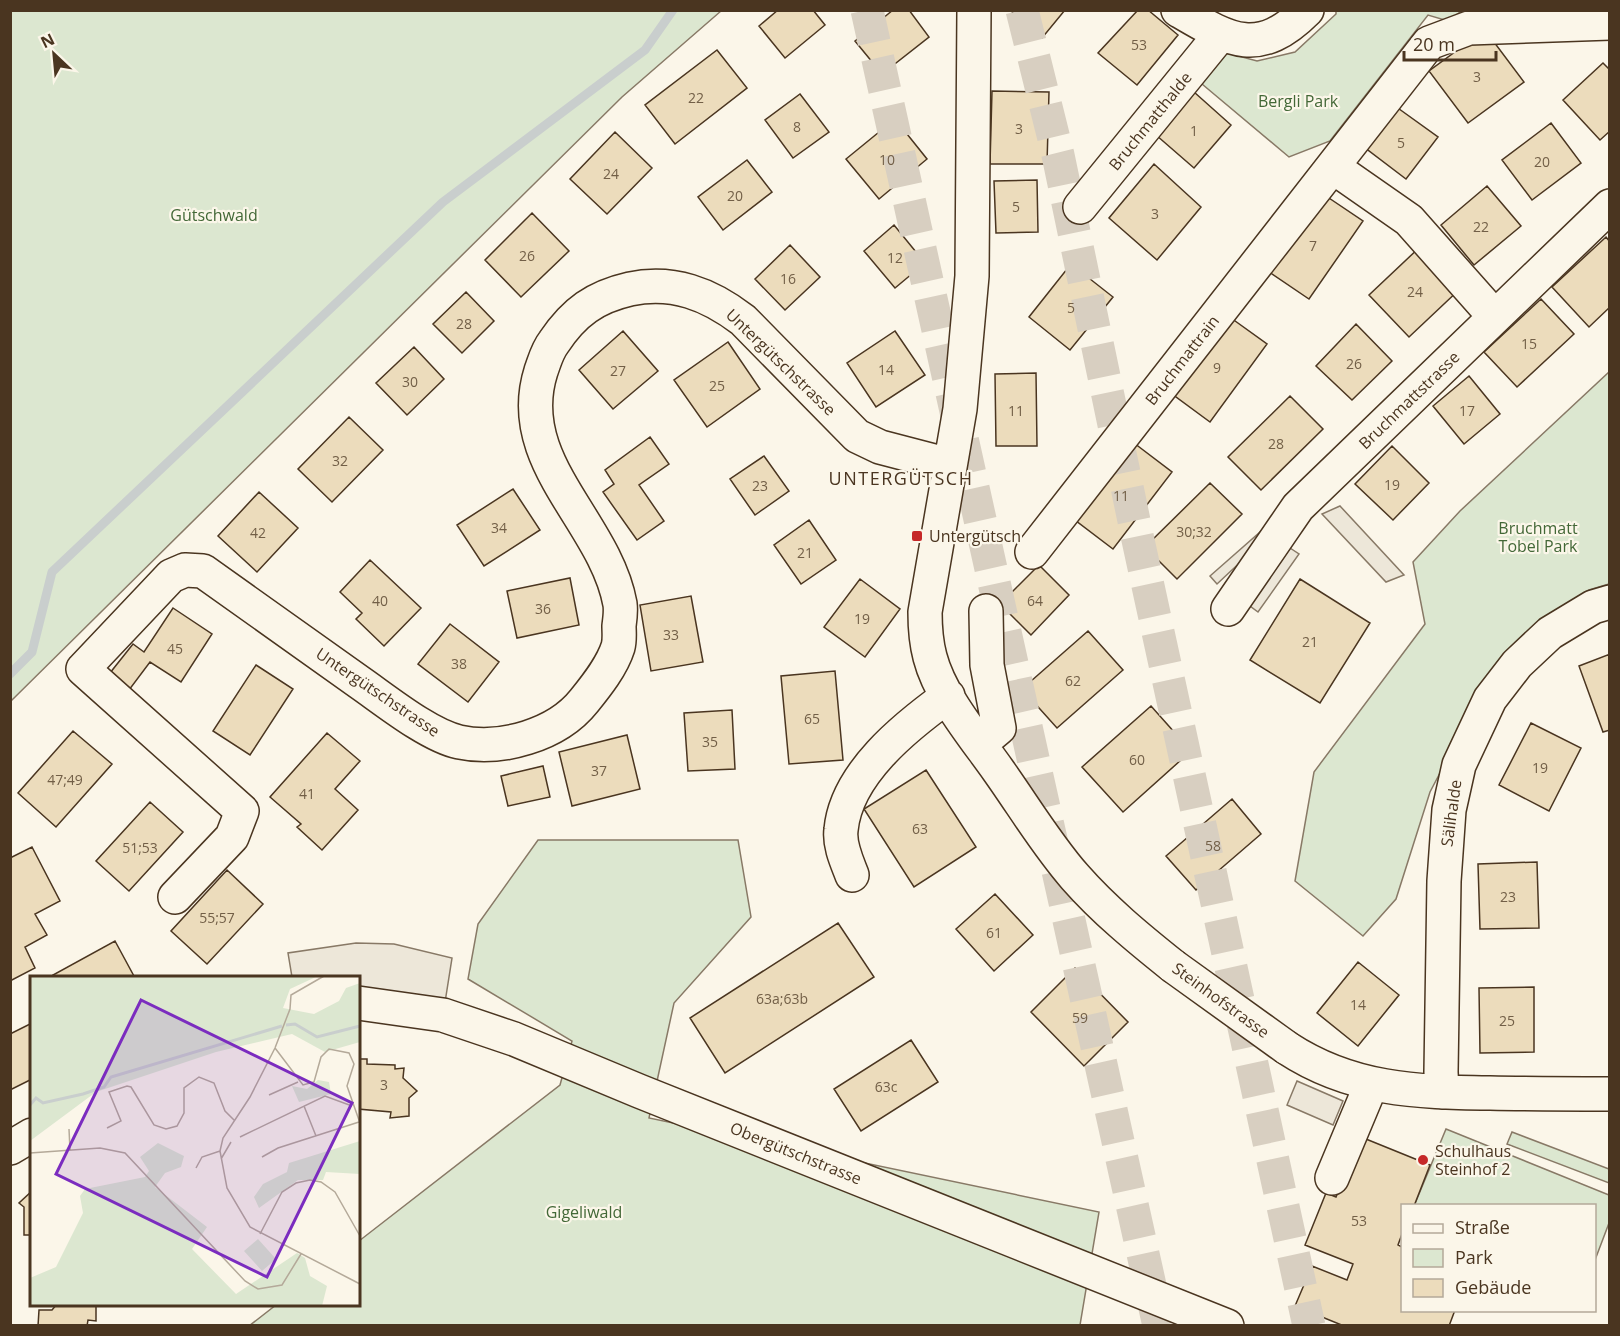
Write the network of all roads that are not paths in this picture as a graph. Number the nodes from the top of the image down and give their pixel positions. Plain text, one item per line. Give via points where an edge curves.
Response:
1 (974, 10) edge
2 (1178, 10) edge
3 (1307, 10) edge
4 (1610, 23) edge
5 (1220, 35) junction
6 (1333, 167) junction
7 (1610, 206) edge
8 (1080, 207) dead end
9 (1495, 317) junction
10 (949, 465) junction
11 (1032, 552) dead end
12 (1610, 602) edge
13 (1228, 609) dead end
14 (986, 611) dead end
15 (948, 696) junction
16 (980, 744) junction
17 (852, 875) dead end
18 (175, 897) dead end
19 (360, 1003) edge
20 (1371, 1084) junction
21 (1442, 1092) junction
22 (1610, 1094) edge
23 (1332, 1178) dead end
24 (1227, 1326) edge

1 - 10 street via 972,276 960,409
2 - 5 street
3 - 5 street via 1291,27 1264,39
4 - 6 street, Bruchmattrain via 1469,28 1430,43
5 - 8 street, Bruchmatthalde
6 - 9 street via 1409,220
6 - 11 street, Bruchmattrain
7 - 9 street, Bruchmattstrasse
9 - 13 street, Bruchmattstrasse via 1298,507
10 - 15 street, Steinhofstrasse via 925,612 930,659
10 - 18 street, Untergütschstrasse via 880,447 857,436 743,320 705,296 681,287 647,285 616,292 590,305 567,321 548,350 537,384 535,416 546,458 612,572 621,607 618,646 607,670 580,706 545,731 512,741 458,742 407,716 203,571 184,570 171,576 83,669 242,811 232,837
12 - 21 street, Sälihalde via 1593,607 1550,633 1517,664 1490,699 1458,765 1449,810 1444,881
14 - 16 street via 987,665 999,729
15 - 16 street, Steinhofstrasse
15 - 17 street via 915,719 874,761 851,792 840,832
16 - 20 street, Steinhofstrasse, bridge via 1074,876 1133,934 1308,1062
19 - 24 street, Obergütschstrasse via 443,1015 514,1039
20 - 21 street, Steinhofstrasse
20 - 23 street
21 - 22 street, Steinhofstrasse

